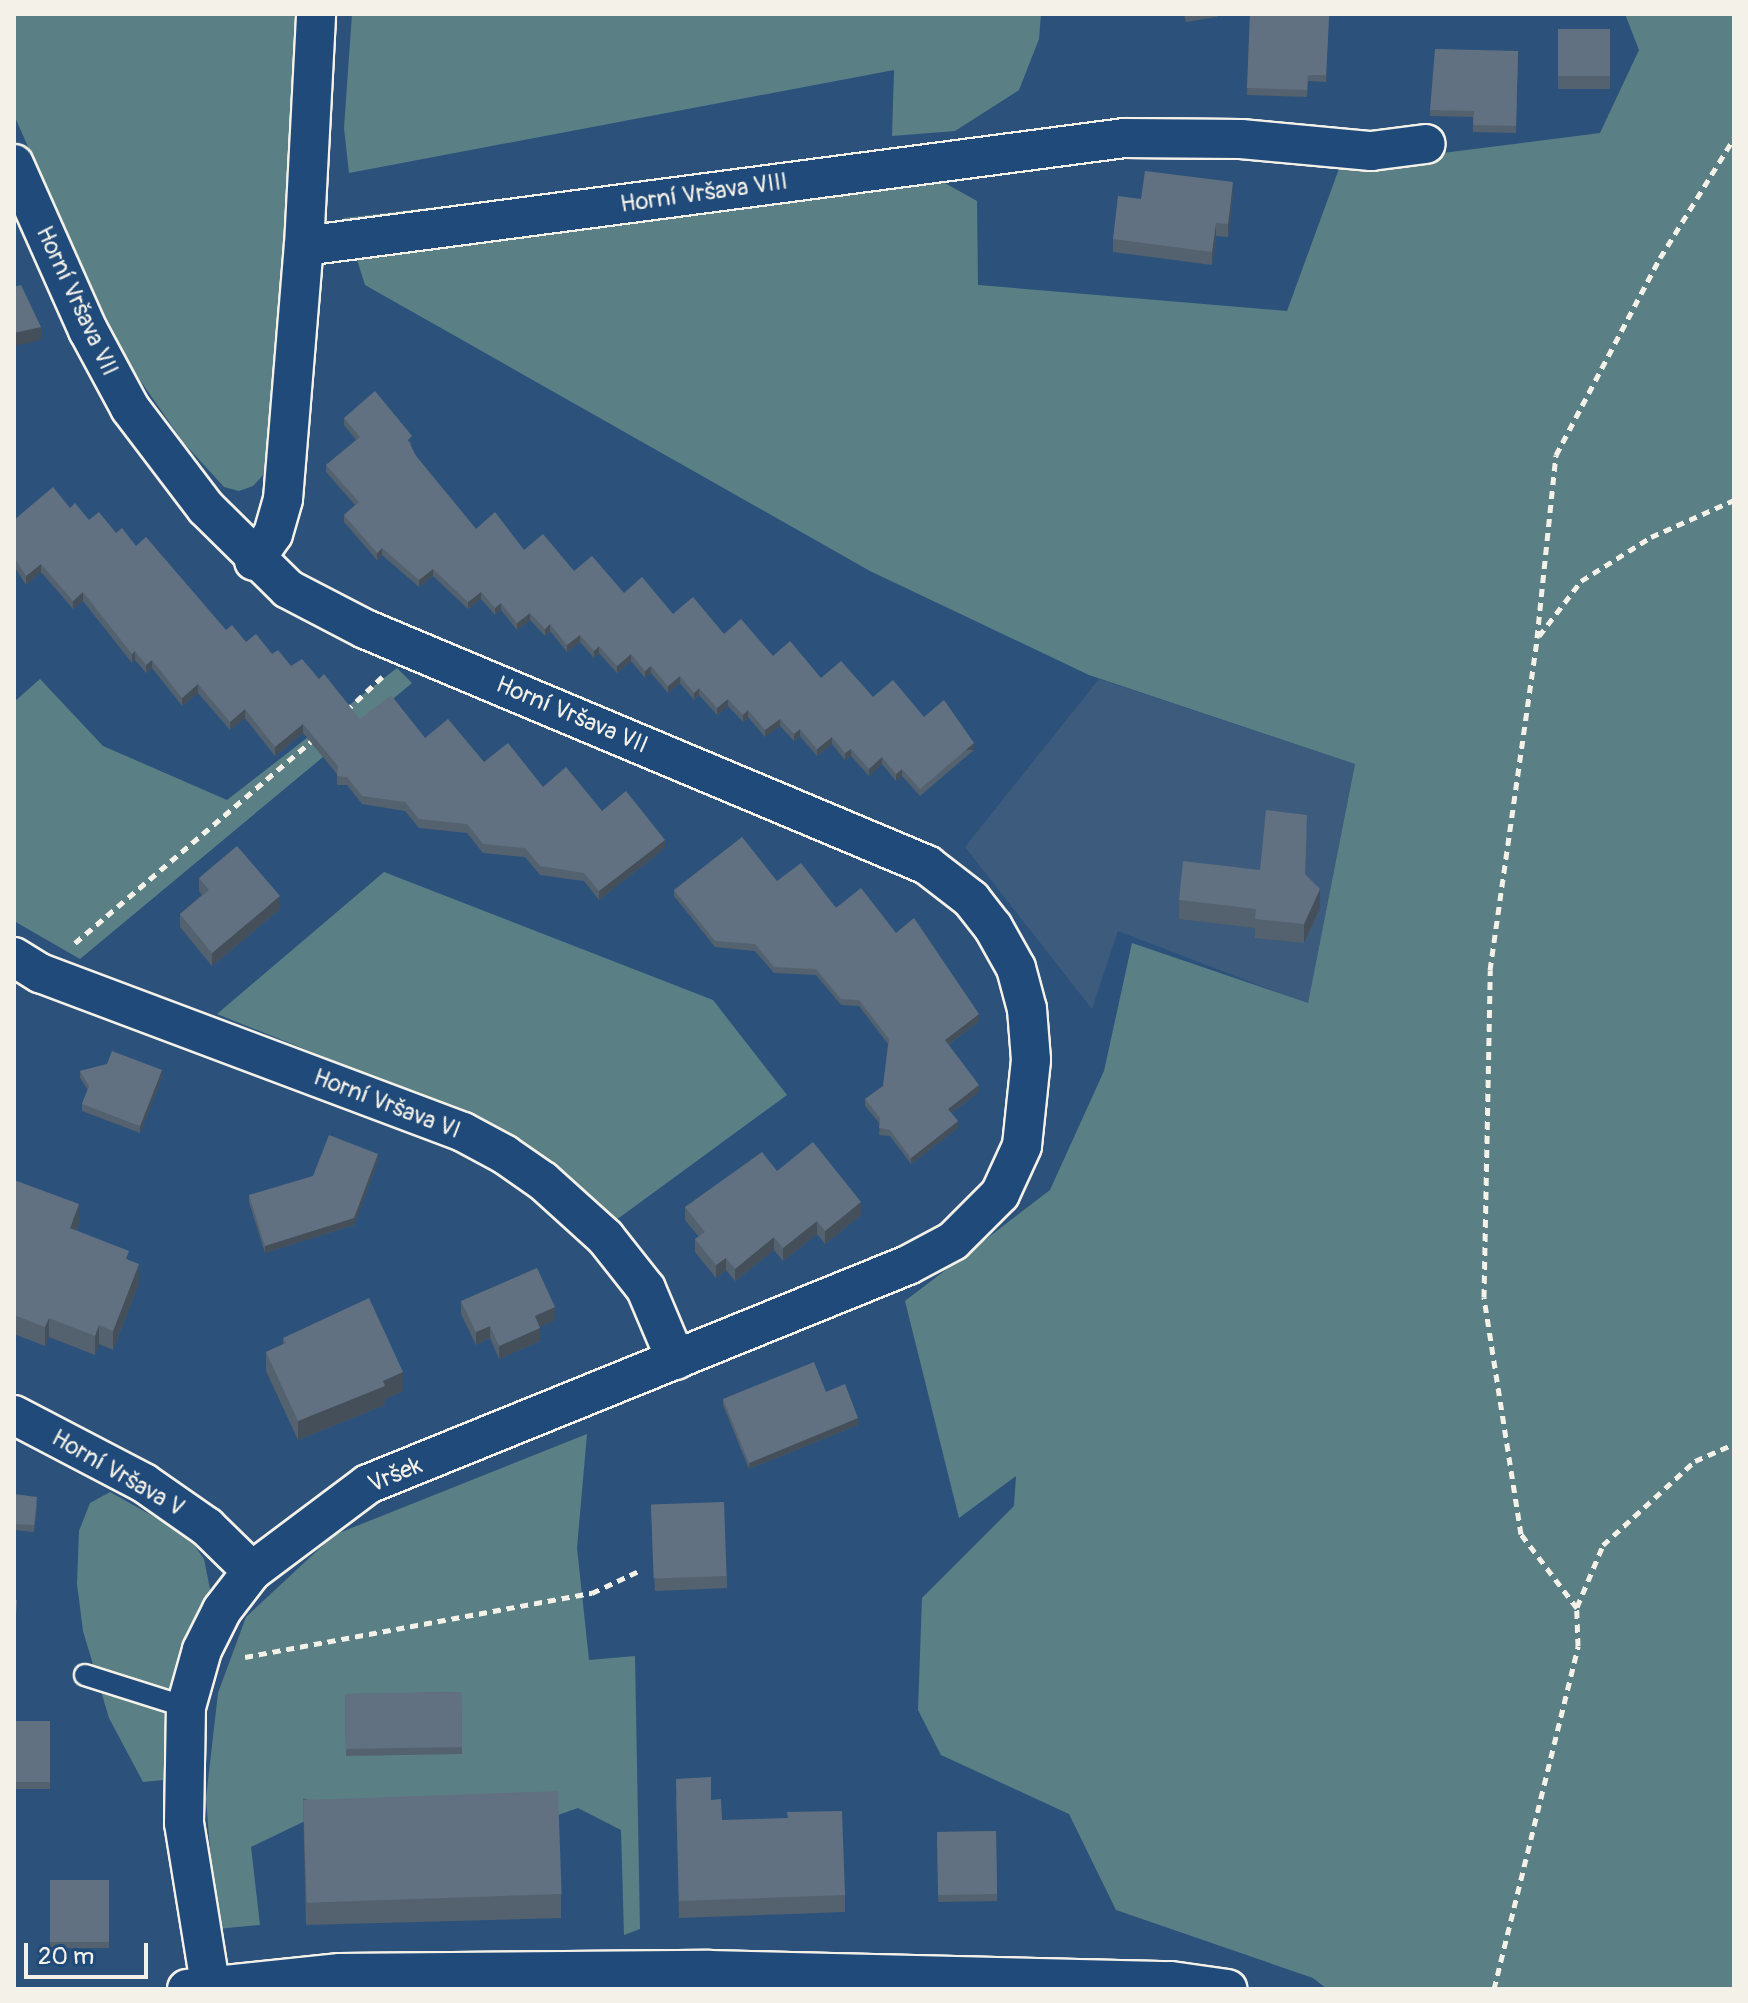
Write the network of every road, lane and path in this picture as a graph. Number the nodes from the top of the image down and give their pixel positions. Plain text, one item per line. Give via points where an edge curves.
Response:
1 (316, 14) edge
2 (1734, 138) edge
3 (1426, 144) dead end
4 (14, 164) edge
5 (304, 246) junction
6 (1734, 500) edge
7 (254, 561) junction
8 (1537, 638) junction
9 (410, 647) junction
10 (341, 716) edge
11 (317, 736) edge
12 (27, 965) edge
13 (953, 1241) joint
14 (676, 1360) junction
15 (14, 1415) edge
16 (1734, 1444) edge
17 (641, 1570) dead end
18 (252, 1571) junction
19 (1577, 1608) junction
20 (197, 1666) junction
21 (85, 1675) dead end
22 (186, 1707) junction
23 (199, 1986) edge
24 (1227, 1989) edge
25 (1494, 1989) edge

1 - 5 street
2 - 8 path via 1660,258 1556,455
3 - 5 street, Horní Vršava VIII via 1371,151 1241,139 1124,138
4 - 7 street, Horní Vršava VII via 88,330 130,408
5 - 7 street via 283,499 273,534
6 - 8 path via 1651,537 1581,581
7 - 9 street, Horní Vršava VII via 307,602
8 - 19 path via 1490,970 1484,1297 1521,1534
9 - 10 path
9 - 13 street, Horní Vršava VII via 904,854 949,879 971,899 1016,968 1027,1009 1029,1107 1022,1146 1000,1194
11 - 12 path
12 - 14 street, Horní Vršava VI via 463,1132 504,1154 605,1237 646,1289
13 - 14 street, Vršek via 908,1265
14 - 18 street, Vršek via 368,1484
15 - 18 street, Horní Vršava V via 144,1483 207,1527
16 - 19 path via 1695,1461 1603,1545
17 - 20 path via 592,1593
18 - 20 street, Vršek via 222,1610
19 - 25 path via 1578,1646
20 - 22 street, Vršek
21 - 22 lane
22 - 23 street, Vršek via 184,1823
23 - 24 street via 340,1973 709,1970 1171,1981

